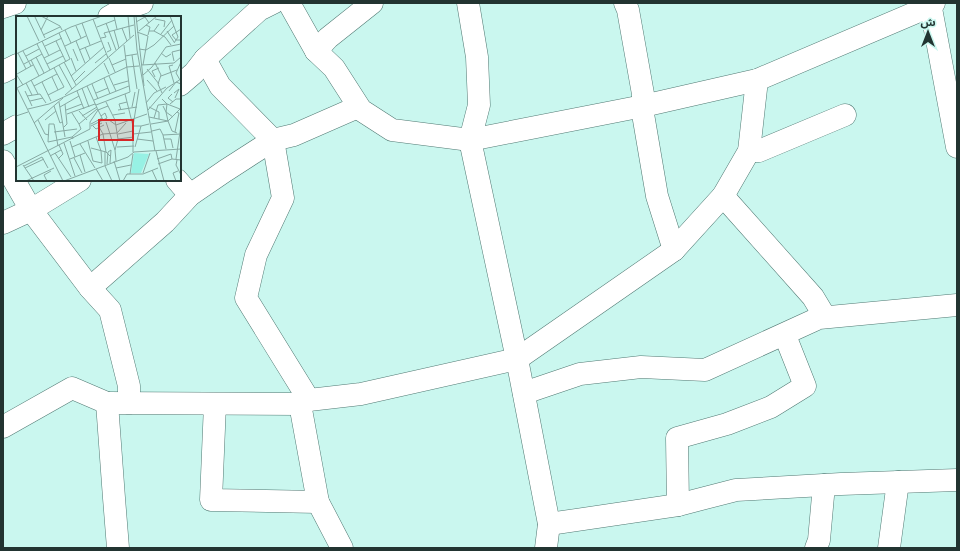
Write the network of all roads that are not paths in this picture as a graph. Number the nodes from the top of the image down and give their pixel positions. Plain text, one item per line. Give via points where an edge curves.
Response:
1 (14, 3) edge
2 (142, 3) edge
3 (273, 3) edge
4 (289, 3) edge
5 (372, 3) edge
6 (468, 3) edge
7 (625, 3) edge
8 (932, 4) edge
9 (3, 7) edge
10 (116, 10) edge
11 (316, 51) junction
12 (205, 59) junction
13 (16, 66) edge
14 (3, 72) edge
15 (757, 80) junction
16 (181, 84) edge
17 (643, 106) junction
18 (358, 107) junction
19 (845, 115) dead end
20 (16, 127) edge
21 (3, 134) edge
22 (273, 140) junction
23 (470, 140) junction
24 (957, 147) edge
25 (749, 151) junction
26 (3, 161) edge
27 (78, 181) edge
28 (184, 187) edge
29 (723, 196) junction
30 (31, 210) junction
31 (3, 223) edge
32 (674, 250) junction
33 (90, 288) junction
34 (957, 305) edge
35 (825, 317) junction
36 (786, 338) dead end
37 (517, 359) junction
38 (524, 393) junction
39 (304, 402) junction
40 (118, 403) junction
41 (215, 404) junction
42 (3, 427) edge
43 (957, 480) edge
44 (898, 482) junction
45 (824, 485) junction
46 (318, 502) junction
47 (678, 505) junction
48 (549, 524) junction
49 (118, 548) edge
50 (342, 548) edge
51 (546, 548) edge
52 (816, 548) edge
53 (889, 548) edge

1 - 9 street
2 - 10 street
3 - 12 street via 259,10
4 - 11 street
5 - 11 street via 328,38
6 - 23 street via 477,58 479,105
7 - 17 street via 643,94
8 - 15 street
8 - 24 street
11 - 18 street via 334,68
12 - 16 street
12 - 22 street via 220,86
13 - 14 street
15 - 17 street
15 - 25 street
17 - 23 street
17 - 32 street via 657,196
18 - 22 street via 294,135
18 - 23 street via 392,130
19 - 25 street via 760,151
20 - 21 street
22 - 28 street
22 - 39 street via 283,198 256,255 246,298
23 - 37 street
25 - 29 street
26 - 30 street
27 - 30 street
28 - 33 street via 165,222
29 - 32 street
29 - 35 street via 814,297
30 - 31 street
30 - 33 street
32 - 37 street
33 - 40 street via 110,310 129,386
34 - 35 street
35 - 38 street via 705,370 641,368 580,374
36 - 47 street via 805,386 771,407 727,424 677,438
37 - 38 street
37 - 39 street via 361,394
38 - 48 street
39 - 41 street
39 - 46 street
40 - 41 street
40 - 42 street via 72,388
40 - 49 street via 114,498
41 - 46 street via 211,500
43 - 44 street
44 - 45 street
44 - 53 street
45 - 47 street via 736,490
45 - 52 street
46 - 50 street
47 - 48 street
48 - 51 street

